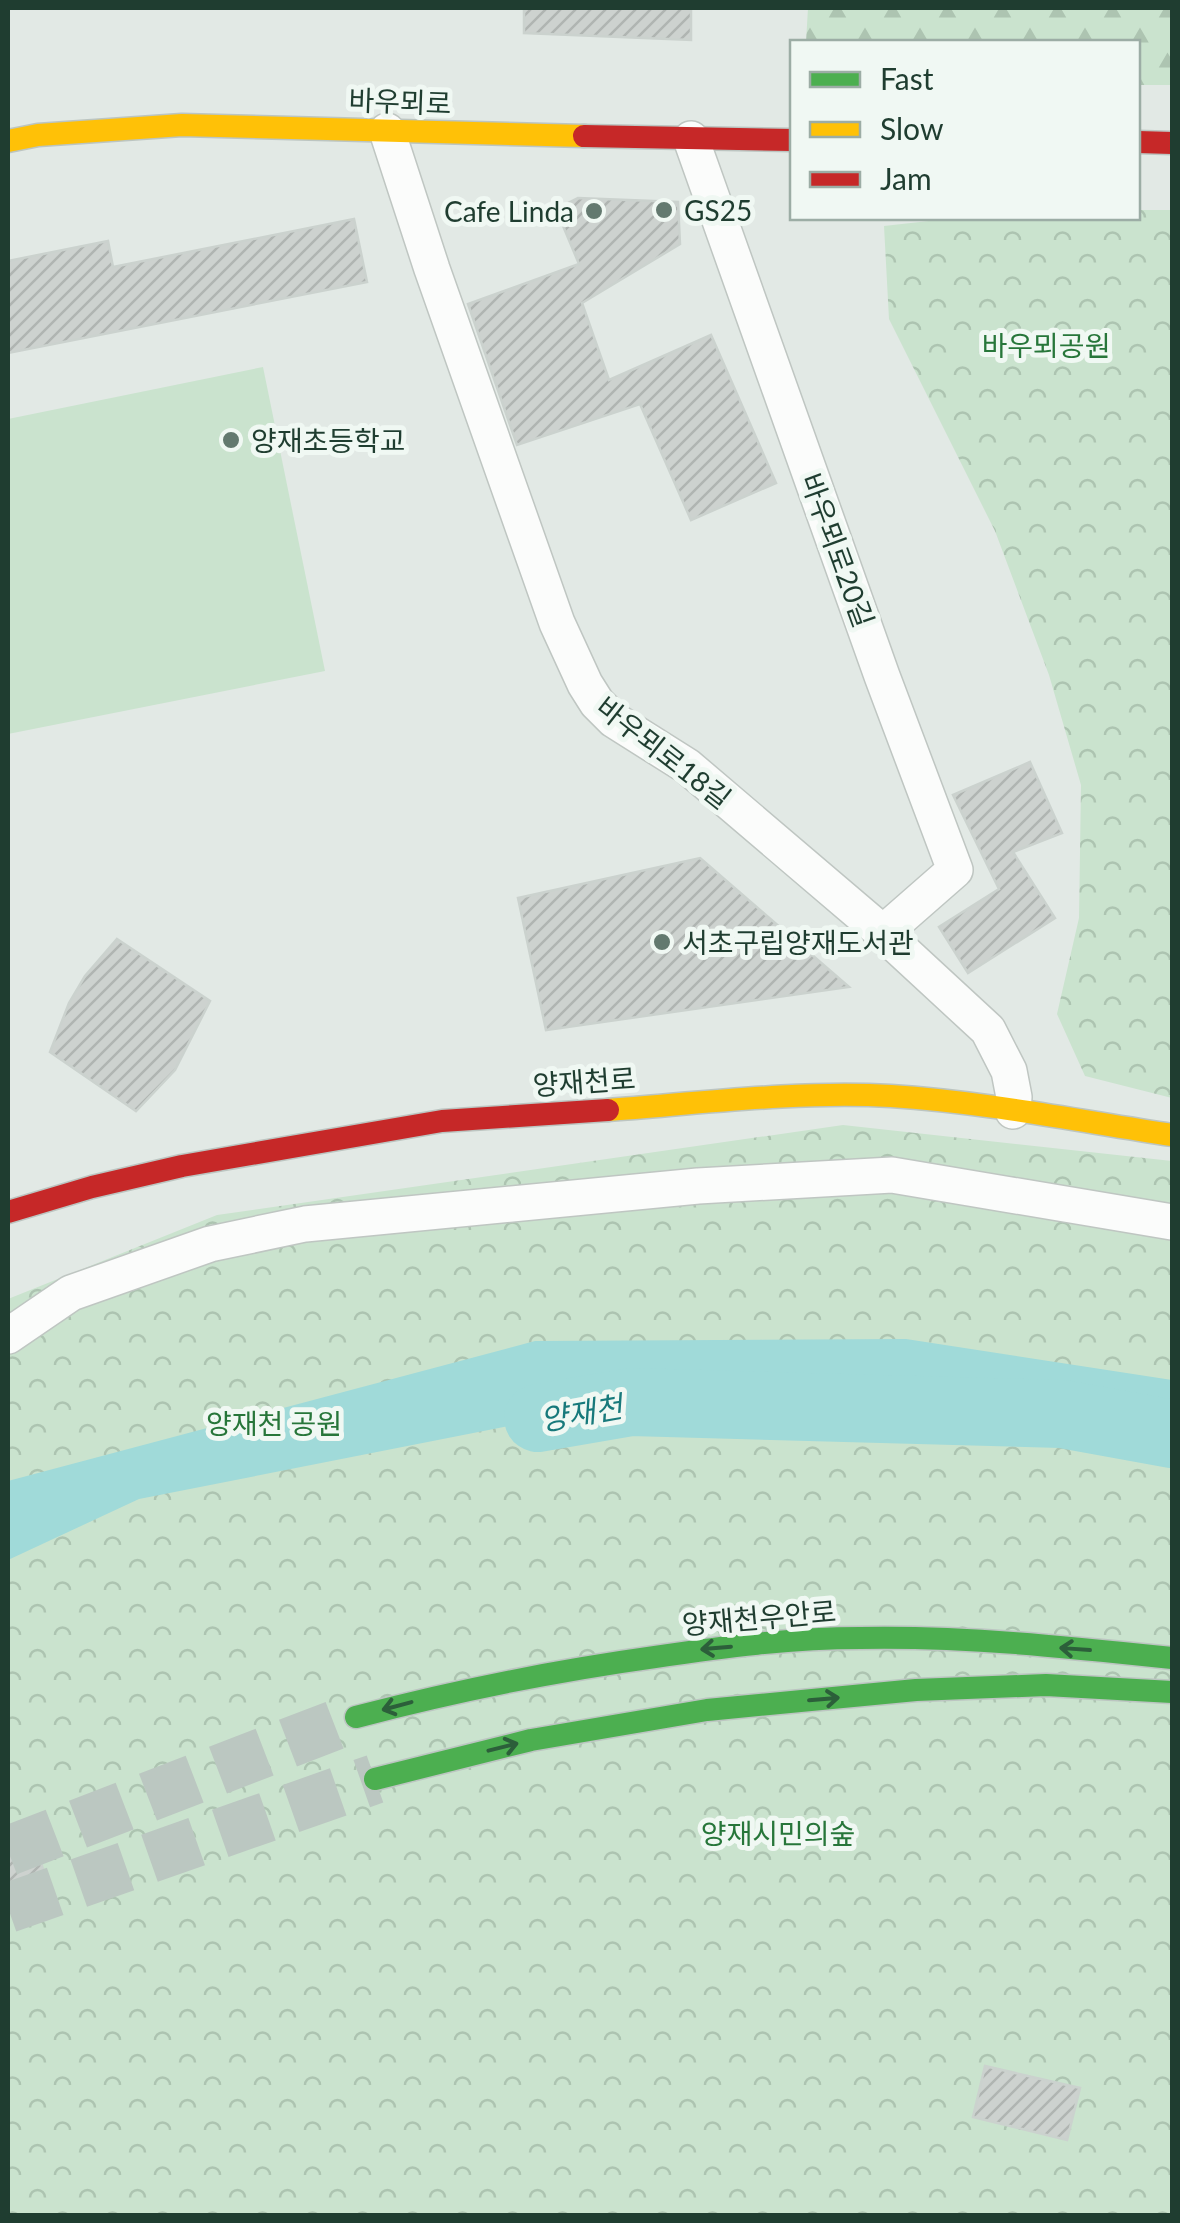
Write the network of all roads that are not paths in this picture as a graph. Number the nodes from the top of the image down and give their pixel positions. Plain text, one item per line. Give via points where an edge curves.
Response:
1 (387, 130) junction
2 (691, 139) junction
3 (790, 140) edge
4 (8, 141) edge
5 (1140, 142) edge
6 (1172, 143) edge
7 (883, 933) junction
8 (1013, 1111) junction
9 (1172, 1135) edge
10 (8, 1212) edge
11 (1172, 1222) edge
12 (8, 1336) edge
13 (1172, 1658) edge
14 (1172, 1692) edge
15 (356, 1717) tunnel mouth
16 (375, 1779) tunnel mouth

1 - 2 street, 바우뫼로
1 - 4 street, 바우뫼로 via 182,125
1 - 7 street, 바우뫼로18길 via 558,624 597,704 686,766
2 - 3 street, 바우뫼로
2 - 7 street, 바우뫼로20길 via 956,870
5 - 6 street
7 - 8 street, 바우뫼로18길 via 988,1030 1009,1071
8 - 9 street, 양재천로
8 - 10 street, 양재천로 via 888,1096 806,1096 442,1121 182,1166
11 - 12 street via 892,1175 698,1186 306,1224 210,1244 70,1292
13 -> 15 street, 양재천우안로 via 947,1640 816,1639 545,1674
16 -> 14 street via 532,1740 706,1710 1046,1684

